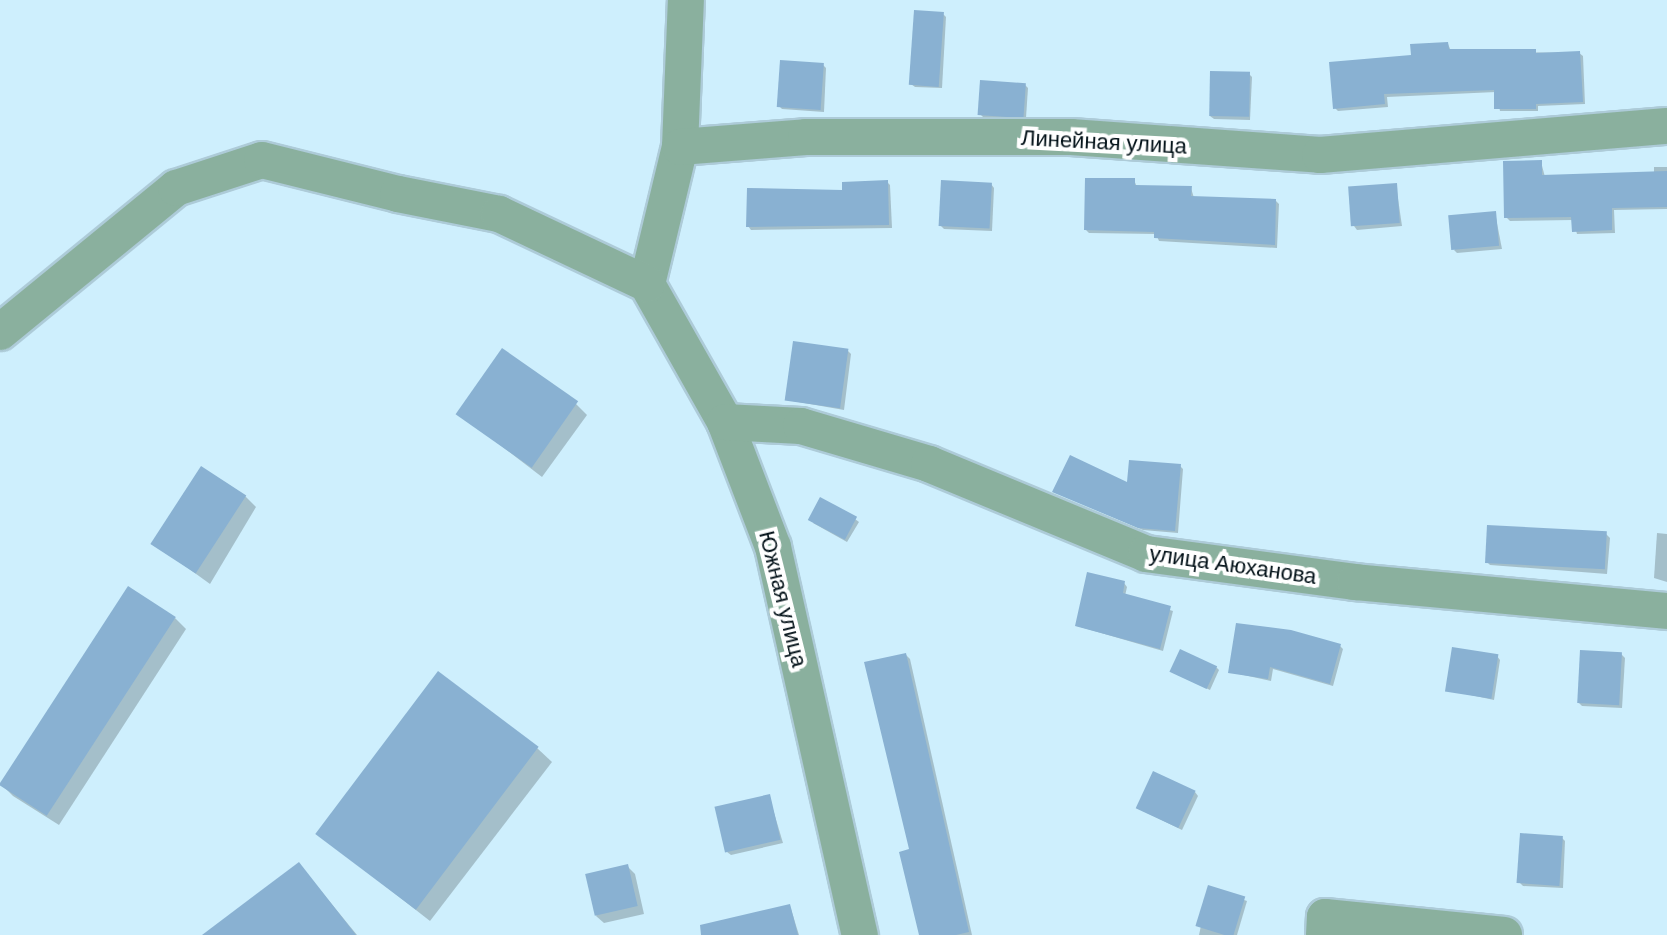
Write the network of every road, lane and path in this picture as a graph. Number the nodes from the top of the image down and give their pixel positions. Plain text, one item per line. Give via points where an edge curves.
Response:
1 (686, 0) edge
2 (1667, 126) edge
3 (680, 147) junction
4 (647, 284) junction
5 (0, 332) edge
6 (725, 422) junction
7 (1667, 611) edge
8 (1324, 926) edge
9 (860, 935) edge
10 (1504, 935) edge

1 - 3 street
2 - 3 street, Линейная улица via 1320,155 1071,137 806,137
3 - 4 street
4 - 5 street via 499,214 262,160 176,188
4 - 6 street, Южная улица
6 - 7 street, улица Аюханова via 801,426 929,464 1146,554 1355,582
6 - 9 street, Южная улица via 773,547
8 - 10 street

